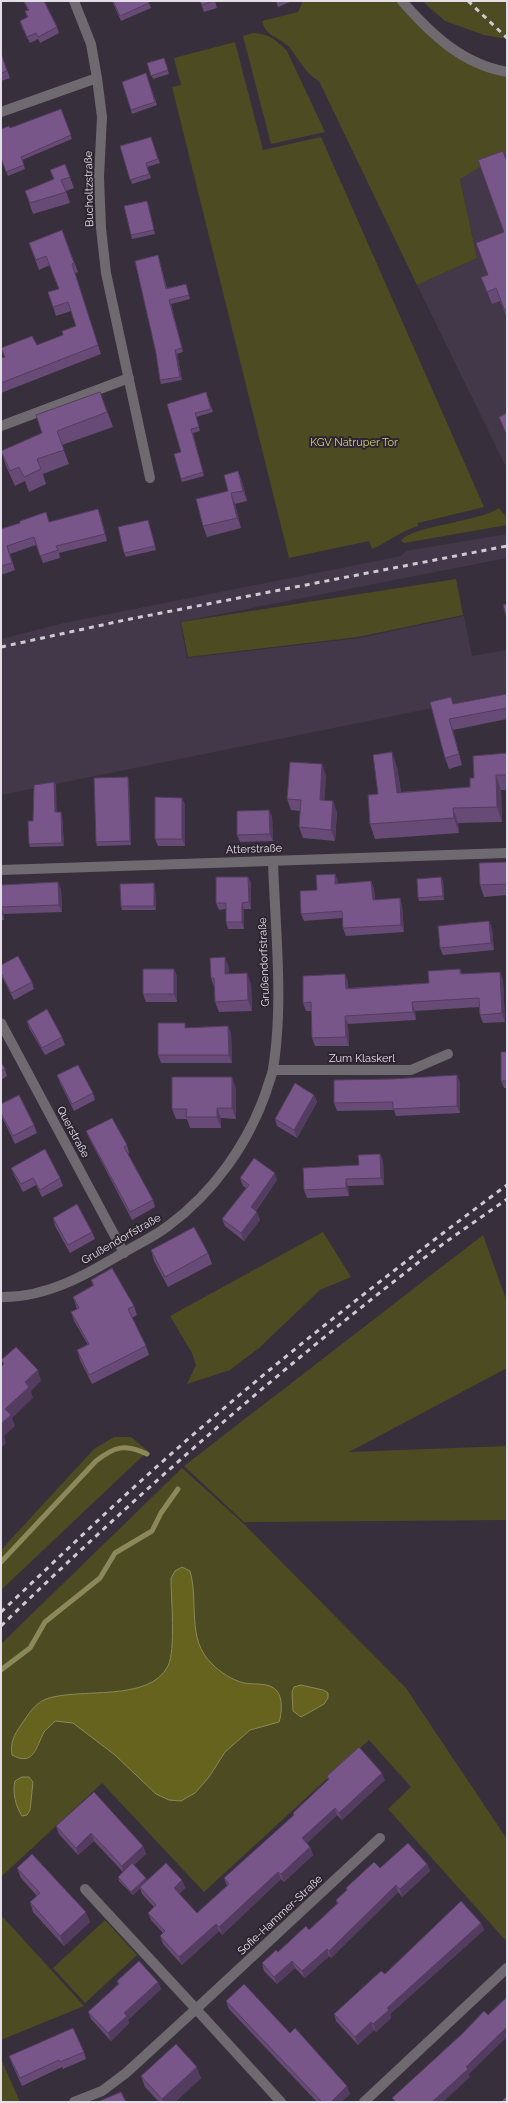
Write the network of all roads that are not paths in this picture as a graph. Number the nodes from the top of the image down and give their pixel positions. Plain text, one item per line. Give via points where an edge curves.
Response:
1 (74, 1) edge
2 (402, 1) edge
3 (507, 72) edge
4 (97, 78) junction
5 (1, 112) edge
6 (129, 378) junction
7 (1, 426) edge
8 (150, 478) dead end
9 (507, 852) edge
10 (273, 861) junction
11 (1, 870) edge
12 (1, 1023) edge
13 (448, 1054) dead end
14 (273, 1070) junction
15 (124, 1253) junction
16 (1, 1297) edge
17 (380, 1838) dead end
18 (85, 1888) dead end
19 (507, 1968) edge
20 (196, 2009) junction
21 (74, 2102) edge
22 (281, 2102) edge
23 (364, 2102) edge

1 - 4 street, Bucholtzstraße via 91,44
2 - 3 street via 436,37 456,52 478,64
4 - 5 street
4 - 6 street, Bucholtzstraße via 102,117 99,177 101,228 106,273
6 - 7 street
6 - 8 street, Bucholtzstraße
9 - 10 street, Atterstraße
10 - 11 street, Atterstraße
10 - 14 street, Grußendorfstraße via 278,1019
12 - 15 street, Querstraße
13 - 14 street, Zum Klaskerl via 411,1070
14 - 15 street, Grußendorfstraße via 251,1127 229,1164 206,1192 168,1226
15 - 16 street, Grußendorfstraße via 54,1289 17,1297
17 - 20 street, Sofie-Hammer-Straße
18 - 20 street
19 - 23 street
20 - 21 street, Sofie-Hammer-Straße via 126,2073 102,2090
20 - 22 street

